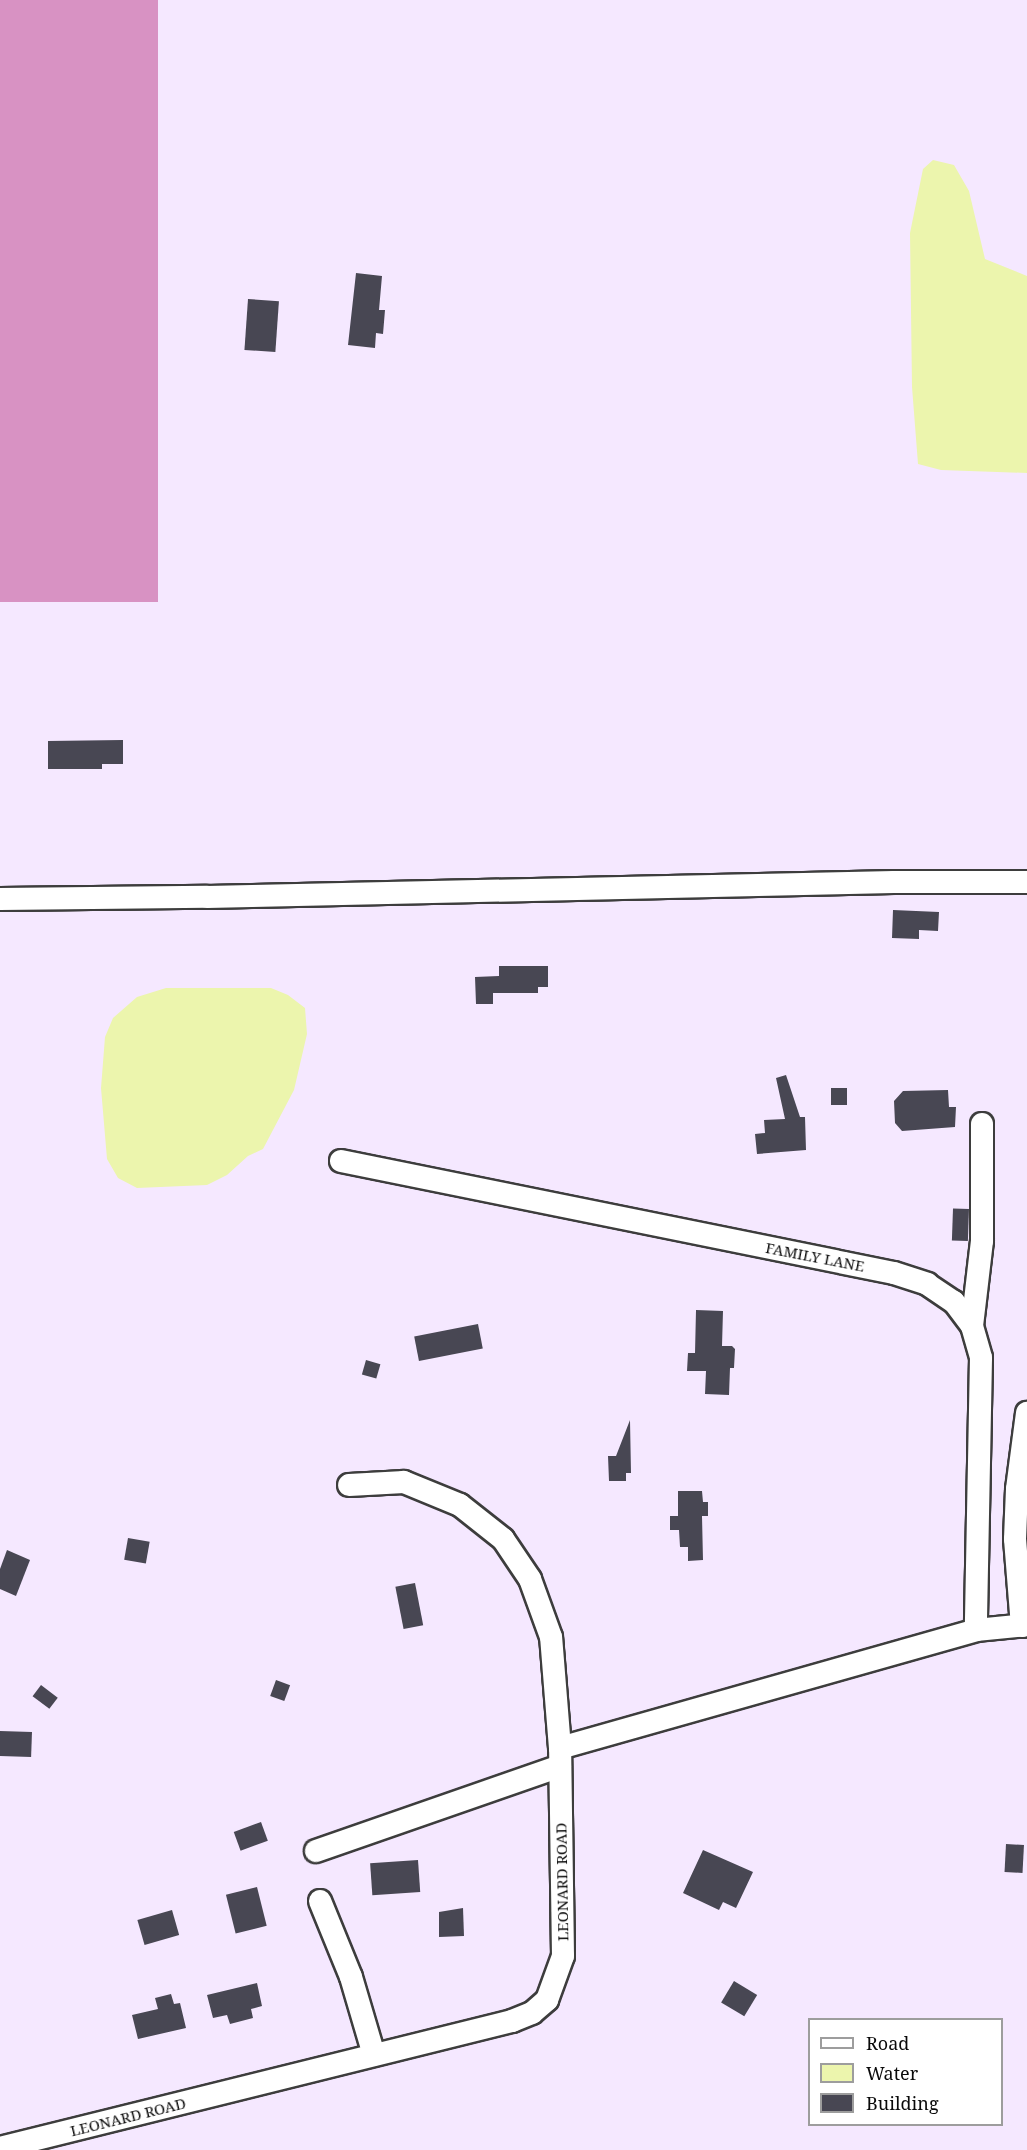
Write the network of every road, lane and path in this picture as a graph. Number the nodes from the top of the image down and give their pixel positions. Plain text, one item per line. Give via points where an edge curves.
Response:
1 (1027, 882) edge
2 (0, 899) edge
3 (982, 1124) dead end
4 (341, 1161) dead end
5 (972, 1326) junction
6 (1027, 1413) edge
7 (349, 1485) dead end
8 (1025, 1625) edge
9 (976, 1630) junction
10 (560, 1757) junction
11 (316, 1851) dead end
12 (320, 1901) dead end
13 (374, 2055) junction
14 (0, 2148) edge

1 - 2 street
3 - 5 street via 982,1241
4 - 5 street, FAMILY LANE via 894,1273 927,1284 954,1302
5 - 9 street, FAMILY LANE via 981,1358
6 - 8 street via 1015,1539
7 - 10 street, LEONARD ROAD via 404,1482 460,1505 503,1539 530,1580 550,1637
8 - 9 street
9 - 10 street
10 - 11 street
10 - 13 street, LEONARD ROAD via 563,1956 546,2000 532,2013 512,2021
12 - 13 street via 351,1977
13 - 14 street, LEONARD ROAD

